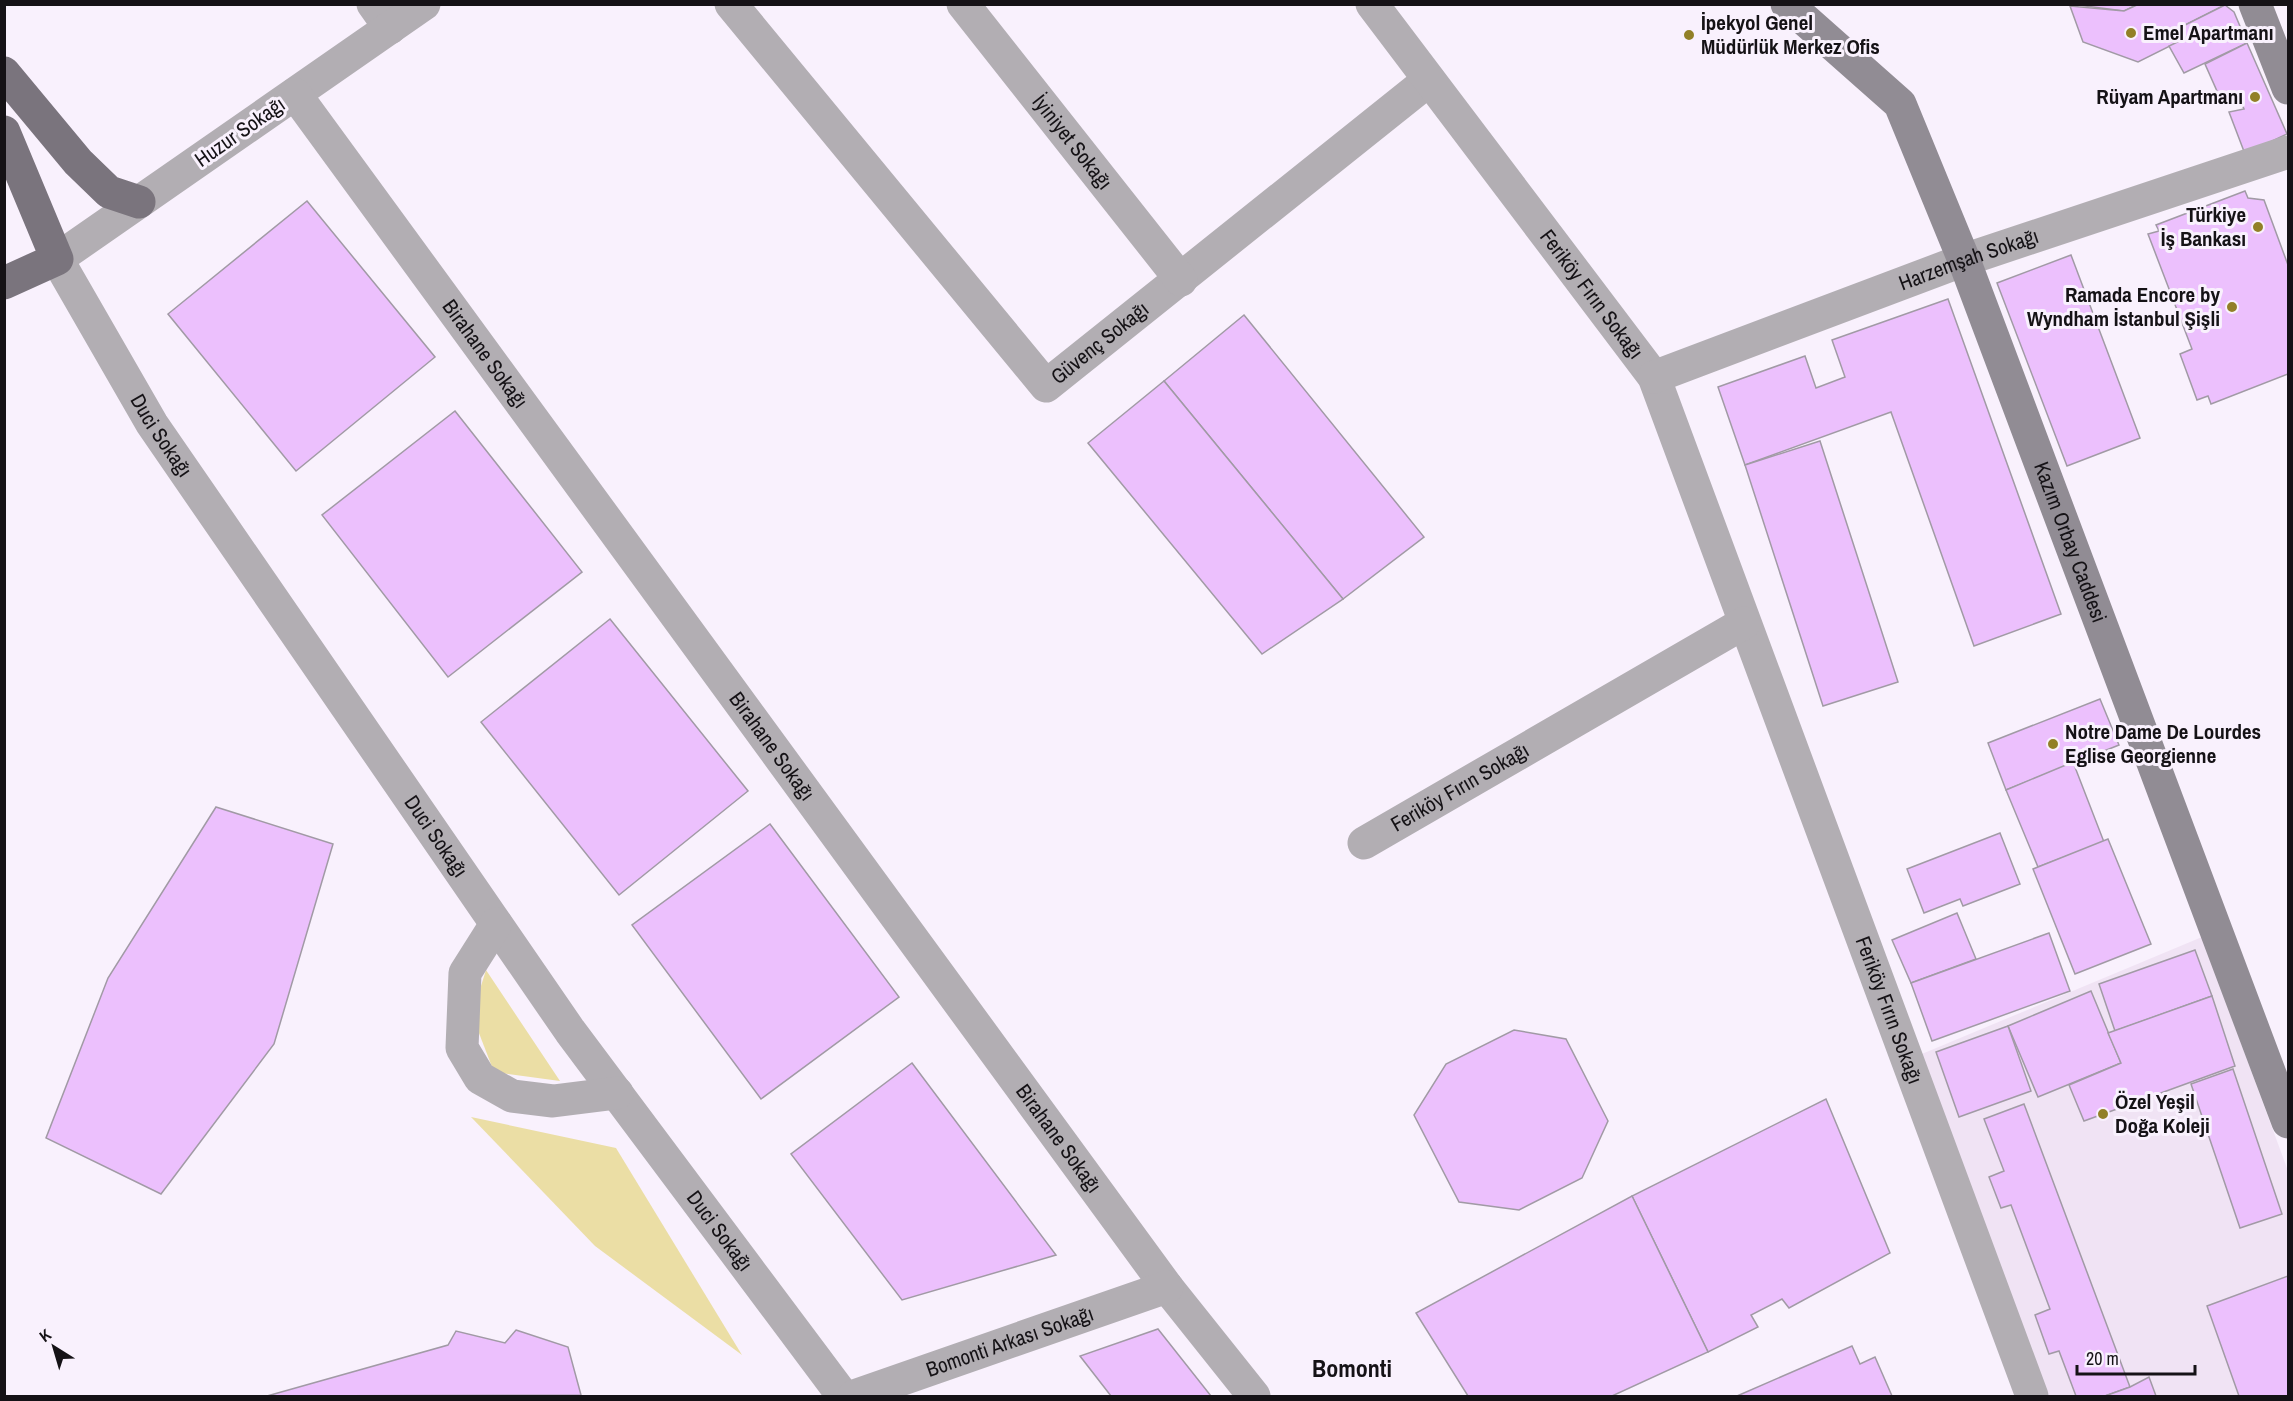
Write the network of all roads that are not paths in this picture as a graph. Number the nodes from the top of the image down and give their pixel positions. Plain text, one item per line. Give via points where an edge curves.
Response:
1 (424, 4) edge
2 (732, 4) edge
3 (963, 4) edge
4 (1372, 4) edge
5 (1787, 4) edge
6 (2255, 4) edge
7 (381, 16) edge
8 (4, 73) edge
9 (1429, 80) junction
10 (2289, 88) edge
11 (295, 94) junction
12 (4, 132) edge
13 (2289, 152) edge
14 (139, 202) junction
15 (57, 260) junction
16 (1964, 260) junction
17 (1181, 280) junction
18 (4, 283) edge
19 (1654, 377) junction
20 (1744, 623) junction
21 (1364, 843) dead end
22 (496, 924) junction
23 (616, 1093) junction
24 (2289, 1122) edge
25 (1167, 1287) junction
26 (843, 1396) edge
27 (854, 1396) edge
28 (1254, 1396) edge
29 (2032, 1396) edge

1 - 7 street, Huzur Sokağı
2 - 17 street, Güvenç Sokağı via 1046,386
3 - 17 street, İyiniyet Sokağı
4 - 9 street, Feriköy Fırın Sokağı
5 - 16 street, Kazım Orbay Caddesi via 1900,104
6 - 10 street
7 - 11 street, Huzur Sokağı
8 - 14 main road via 78,162 109,192
9 - 17 street, Güvenç Sokağı
9 - 19 street, Feriköy Fırın Sokağı
11 - 14 street, Huzur Sokağı
11 - 25 street, Birahane Sokağı
12 - 15 main road
13 - 16 street, Harzemşah Sokağı
14 - 15 street, Huzur Sokağı
15 - 18 main road
15 - 22 street, Duci Sokağı via 152,424
16 - 19 street, Harzemşah Sokağı
16 - 24 street, Kazım Orbay Caddesi
19 - 20 street, Feriköy Fırın Sokağı
20 - 21 street, Feriköy Fırın Sokağı
20 - 29 street, Feriköy Fırın Sokağı
22 - 23 street, Duci Sokağı
22 - 23 street via 465,973 462,1048 480,1078 512,1096 553,1101
23 - 26 street, Duci Sokağı
25 - 27 street, Bomonti Arkası Sokağı
25 - 28 street, Birahane Sokağı

